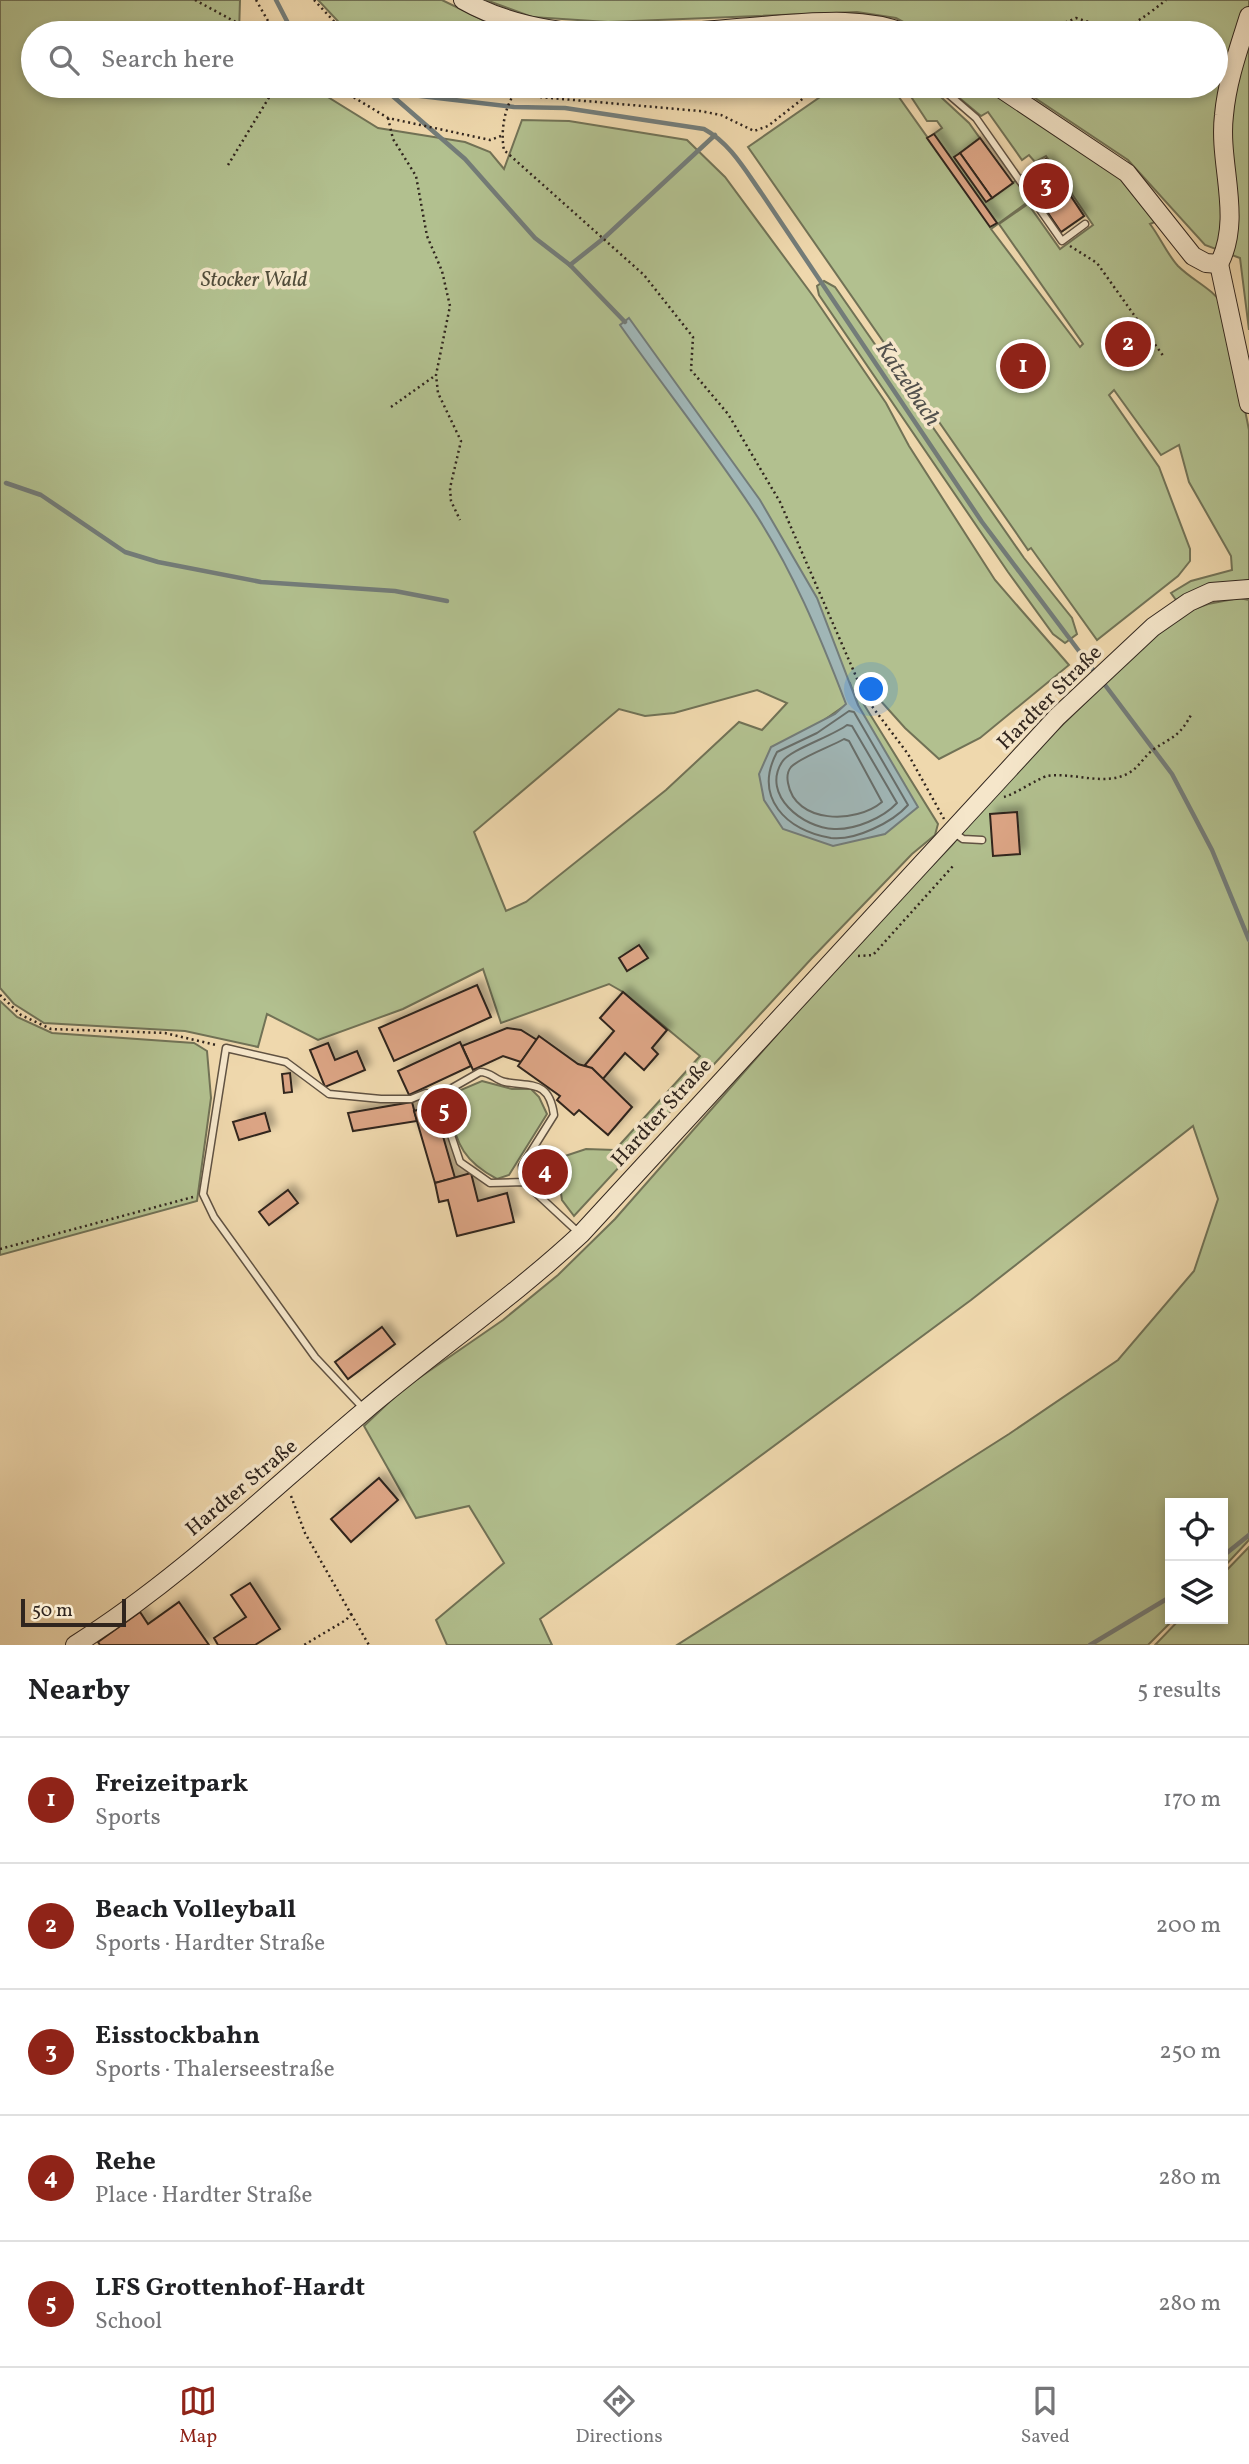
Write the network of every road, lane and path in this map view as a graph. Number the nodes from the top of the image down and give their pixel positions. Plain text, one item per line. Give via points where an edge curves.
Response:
1 (195, 0) edge
2 (256, 0) edge
3 (314, 0) edge
4 (463, 0) edge
5 (1166, 0) edge
6 (1249, 16) edge
7 (234, 21) edge
8 (268, 21) edge
9 (334, 21) edge
10 (509, 21) edge
11 (1069, 21) edge
12 (1085, 21) edge
13 (1140, 21) edge
14 (1228, 91) edge
15 (269, 98) edge
16 (354, 98) edge
17 (511, 98) edge
18 (547, 98) edge
19 (803, 98) edge
20 (953, 98) edge
21 (1015, 98) edge
22 (1227, 98) edge
23 (388, 118) junction
24 (501, 136) junction
25 (229, 165) dead end
26 (1085, 224) dead end
27 (1062, 240) junction
28 (1219, 264) junction
29 (1164, 357) dead end
30 (436, 375) junction
31 (1249, 404) edge
32 (391, 407) dead end
33 (460, 520) dead end
34 (1249, 589) edge
35 (1192, 713) dead end
36 (997, 804) dead end
37 (951, 831) junction
38 (982, 840) dead end
39 (953, 866) dead end
40 (844, 946) junction
41 (0, 995) edge
42 (226, 1048) junction
43 (438, 1096) junction
44 (524, 1182) junction
45 (203, 1194) junction
46 (581, 1234) junction
47 (0, 1249) edge
48 (365, 1410) junction
49 (284, 1480) junction
50 (351, 1614) junction
51 (75, 1645) edge
52 (304, 1645) edge
53 (369, 1645) edge

1 - 7 path
2 - 8 path
3 - 9 path
4 - 10 street
5 - 13 path
6 - 14 street
11 - 12 path
15 - 25 path
16 - 23 path
17 - 24 path
18 - 19 path via 700,111 721,115 754,131 768,126
20 - 27 lane via 976,118
21 - 28 street via 1127,173 1193,256
22 - 28 street via 1223,116 1230,202
23 - 24 path via 490,141
23 - 30 path via 393,139 416,176 428,236 450,306
24 - 37 path via 504,150 645,275 693,337 691,370 728,414 780,502 865,697 908,754
26 - 27 lane
27 - 29 path via 1097,263
28 - 31 street
30 - 32 path
30 - 33 path via 438,393 461,441 450,488
34 - 37 street, Hardter Straße via 1211,592 1153,626
35 - 36 path via 1177,736 1152,750 1125,775 1111,779 1044,777
37 - 38 lane via 964,839
37 - 40 street, Hardter Straße
39 - 40 path via 873,955 858,956
40 - 46 street, Hardter Straße
41 - 42 path via 21,1015 51,1030 165,1033
42 - 43 lane via 286,1062 329,1094 381,1100 411,1099 426,1093
42 - 45 lane
43 - 44 lane via 460,1162 490,1183
43 - 44 lane via 480,1072 506,1083 532,1083 542,1088 554,1115 522,1166
44 - 46 lane
45 - 47 path
45 - 48 lane via 315,1356
46 - 48 street, Hardter Straße via 537,1275
48 - 49 street, Hardter Straße
49 - 50 path via 305,1533
49 - 51 street, Hardter Straße via 171,1575
50 - 52 path
50 - 53 path

